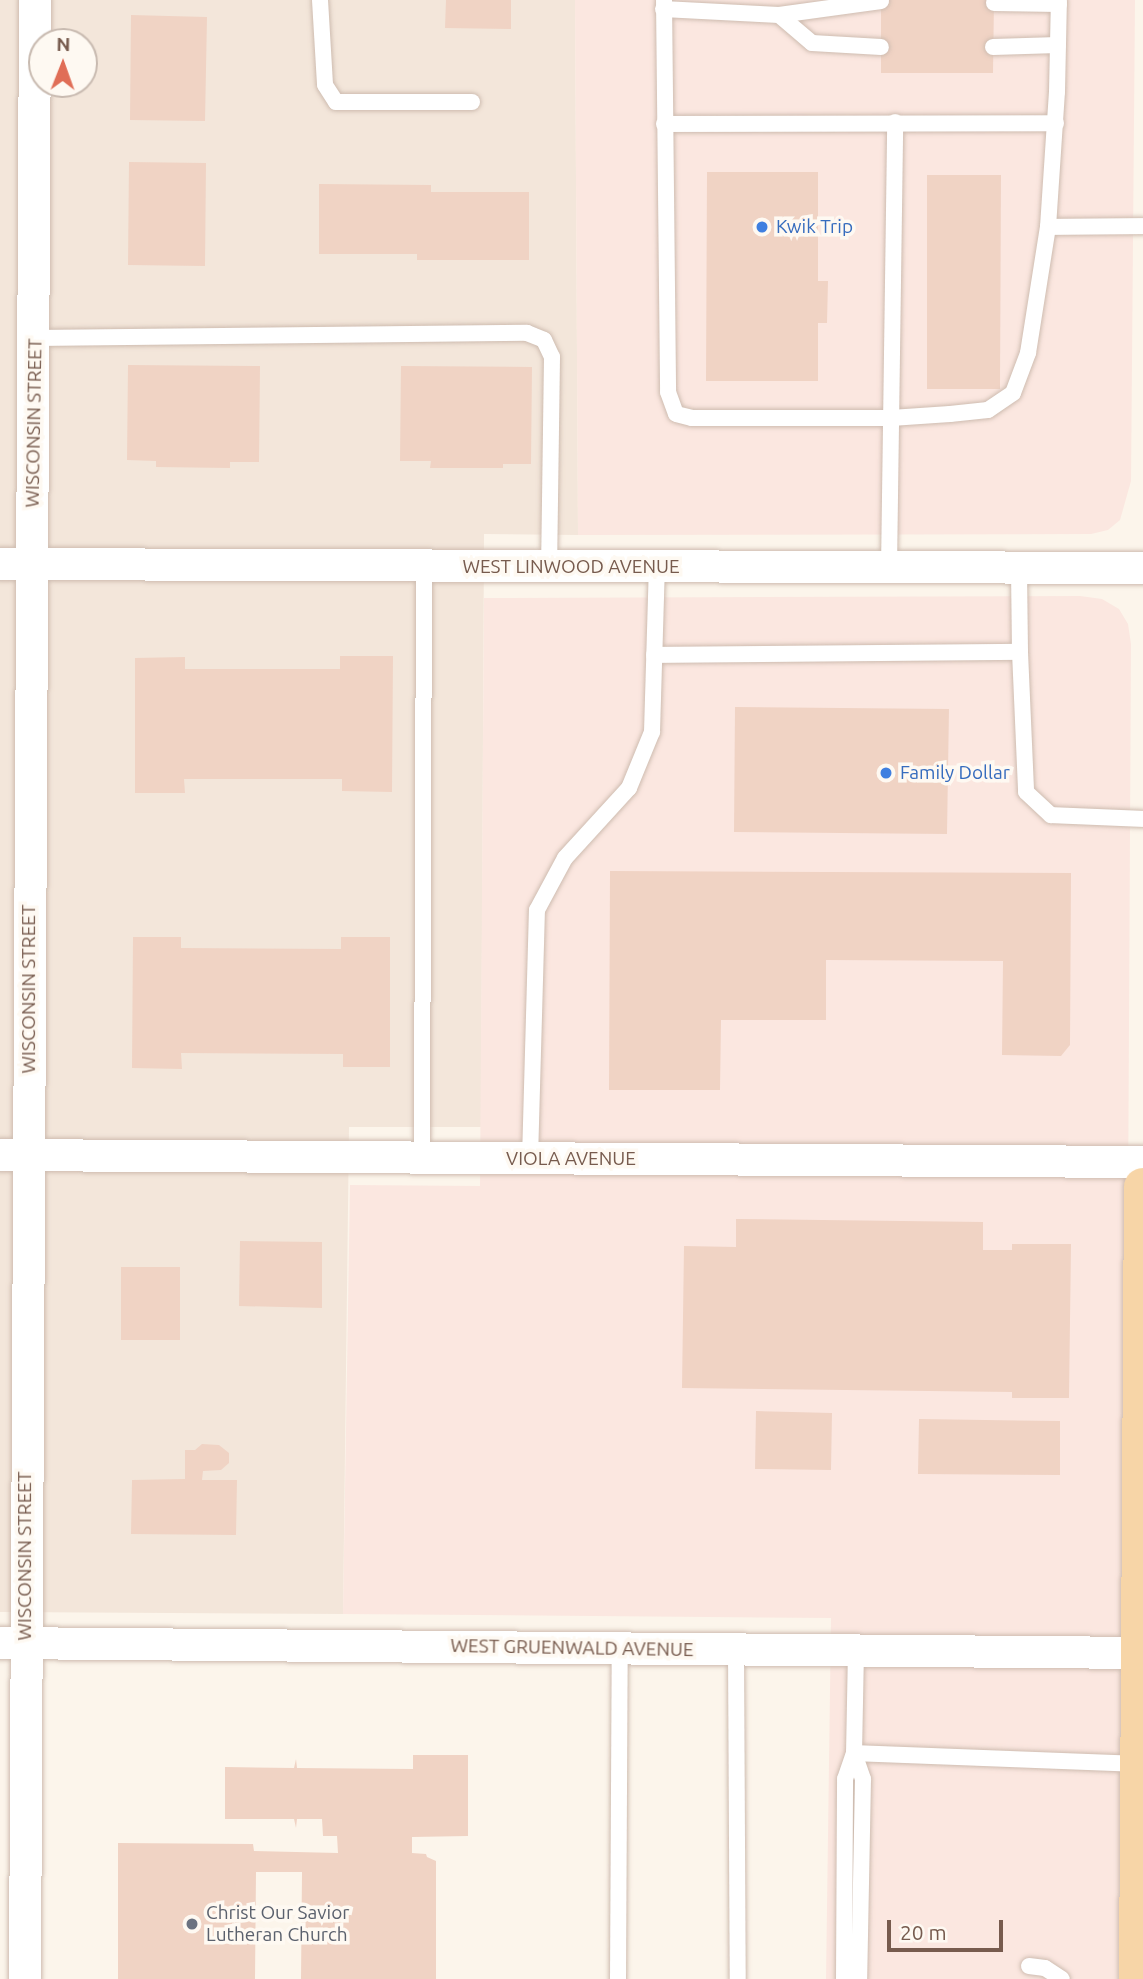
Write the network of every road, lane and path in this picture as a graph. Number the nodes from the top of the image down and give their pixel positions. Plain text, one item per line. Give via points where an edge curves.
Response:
1 (35, 0) edge
2 (320, 0) edge
3 (792, 0) edge
4 (881, 1) edge
5 (1059, 2) edge
6 (994, 3) dead end
7 (664, 5) edge
8 (779, 15) junction
9 (1058, 45) junction
10 (881, 47) dead end
11 (993, 47) dead end
12 (472, 102) dead end
13 (895, 122) junction
14 (1056, 123) junction
15 (664, 124) junction
16 (1143, 226) edge
17 (1048, 227) junction
18 (36, 338) junction
19 (891, 418) junction
20 (0, 564) edge
21 (32, 564) junction
22 (424, 566) junction
23 (549, 567) junction
24 (657, 567) junction
25 (889, 568) junction
26 (1143, 568) edge
27 (1019, 569) junction
28 (1020, 652) junction
29 (654, 655) junction
30 (1143, 819) edge
31 (14, 1155) edge
32 (422, 1158) junction
33 (530, 1159) junction
34 (1143, 1162) edge
35 (1143, 1187) edge
36 (1142, 1389) edge
37 (12, 1643) edge
38 (620, 1649) junction
39 (736, 1650) junction
40 (856, 1650) junction
41 (1142, 1653) edge
42 (854, 1753) junction
43 (1141, 1764) edge
44 (1141, 1838) edge
45 (1029, 1966) dead end
46 (25, 1979) edge
47 (618, 1979) edge
48 (738, 1979) edge
49 (844, 1979) edge
50 (859, 1979) edge
51 (1062, 1979) edge
52 (1138, 1979) edge

1 - 18 street, WISCONSIN STREET
2 - 12 lane via 325,85 336,102
3 - 8 lane
4 - 8 lane
5 - 6 lane
5 - 9 lane
7 - 8 lane
7 - 15 lane
8 - 10 lane via 812,43
9 - 11 lane
9 - 14 lane
13 - 14 lane
13 - 15 lane
13 - 19 lane
14 - 17 lane
15 - 19 lane via 668,392 676,414 692,418
16 - 17 lane
17 - 19 lane via 1028,353 1013,393 988,410
18 - 21 street, WISCONSIN STREET
18 - 23 lane via 527,333 544,340 552,357
19 - 25 lane
20 - 21 street, WEST LINWOOD AVENUE
21 - 22 street, WEST LINWOOD AVENUE
21 - 31 street, WISCONSIN STREET
22 - 23 street, WEST LINWOOD AVENUE
22 - 32 lane
23 - 24 street, WEST LINWOOD AVENUE
24 - 25 street, WEST LINWOOD AVENUE
24 - 29 lane
25 - 27 street, WEST LINWOOD AVENUE
26 - 27 street, WEST LINWOOD AVENUE
27 - 28 lane
28 - 29 lane
28 - 30 lane via 1026,792 1051,815
29 - 33 lane via 652,732 629,788 565,858 537,910
31 - 32 street, VIOLA AVENUE
31 - 37 street, WISCONSIN STREET
32 - 33 street, VIOLA AVENUE
33 - 34 street, VIOLA AVENUE
35 - 36 main road
36 - 41 main road
37 - 38 street, WEST GRUENWALD AVENUE
37 - 46 street, WISCONSIN STREET
38 - 39 street, WEST GRUENWALD AVENUE
38 - 47 lane
39 - 40 street, WEST GRUENWALD AVENUE
39 - 48 lane
40 - 41 street, WEST GRUENWALD AVENUE
40 - 42 lane
41 - 43 main road
42 - 43 lane
42 - 49 lane via 845,1779
42 - 50 lane via 863,1779
43 - 44 main road
44 - 52 main road
45 - 51 lane

